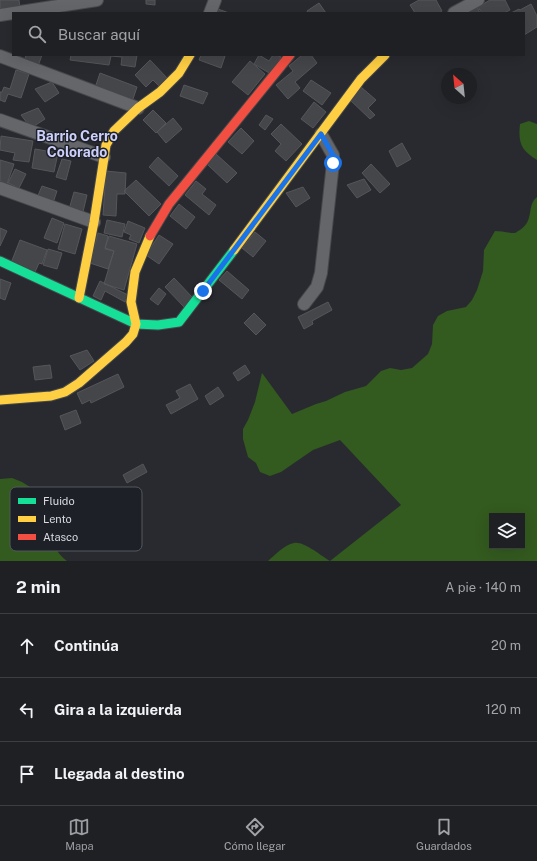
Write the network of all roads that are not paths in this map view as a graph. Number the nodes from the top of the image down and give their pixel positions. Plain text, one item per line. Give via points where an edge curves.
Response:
1 (97, 0) edge
2 (216, 0) edge
3 (478, 0) edge
4 (12, 12) edge
5 (14, 12) edge
6 (210, 12) edge
7 (456, 12) edge
8 (0, 14) edge
9 (0, 56) edge
10 (189, 56) edge
11 (289, 56) edge
12 (384, 56) edge
13 (138, 108) junction
14 (0, 120) edge
15 (321, 134) junction
16 (104, 157) junction
17 (0, 188) edge
18 (94, 222) junction
19 (0, 261) edge
20 (79, 298) junction
21 (304, 304) dead end
22 (136, 324) junction
23 (0, 400) edge

1 - 5 street
2 - 6 street
3 - 7 street
4 - 8 street
9 - 13 street
10 - 13 street via 179,73 160,92
11 - 22 street via 170,204 149,238 135,272 131,302
12 - 15 street via 361,79
13 - 16 street via 114,131 106,145
14 - 16 street
15 - 21 street via 333,155 333,163 321,273 317,287
15 - 22 street via 179,322 160,326
16 - 18 street
17 - 18 street
18 - 20 street
19 - 20 street
20 - 22 street
22 - 23 street via 126,342 79,383 64,392 51,396

